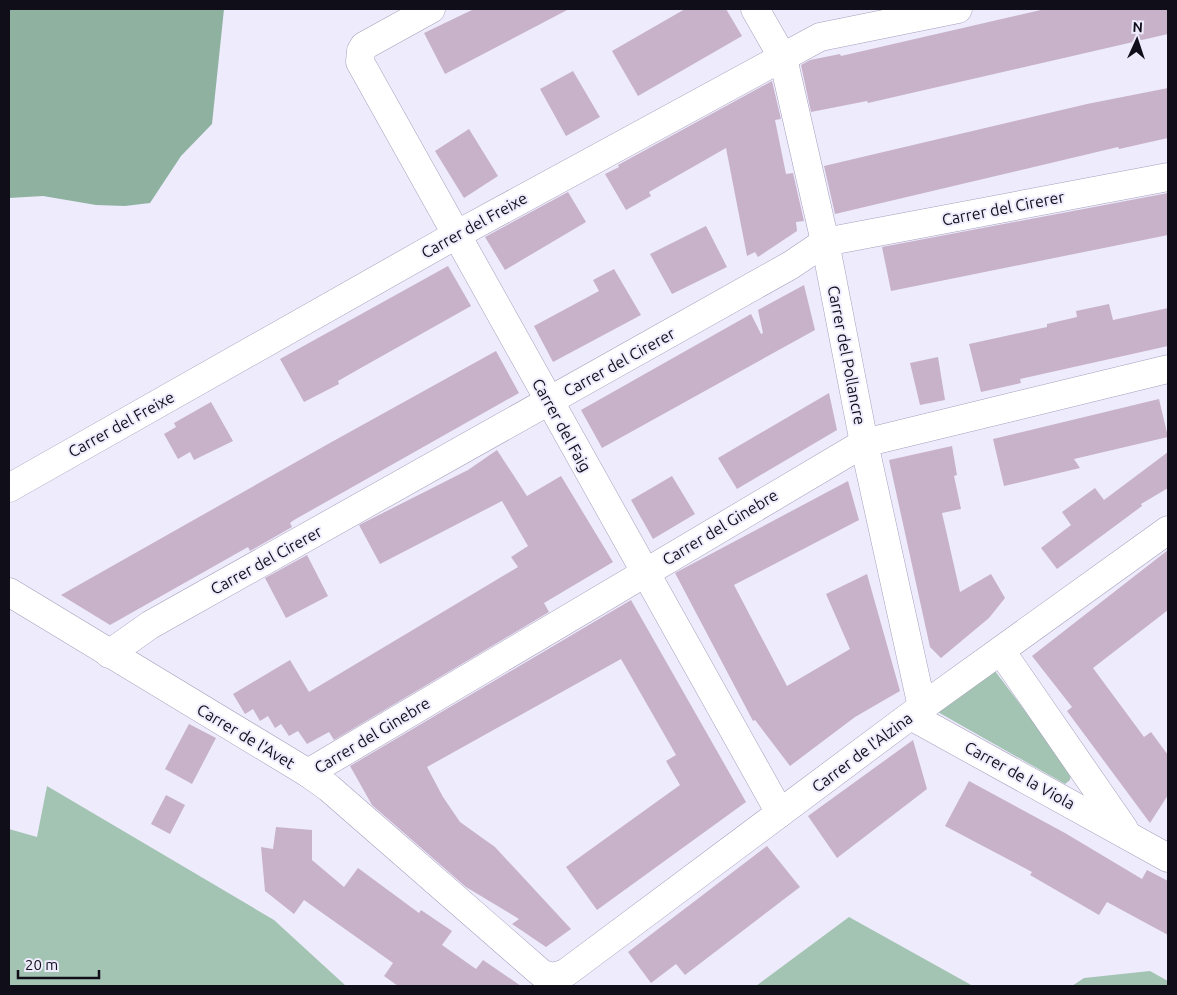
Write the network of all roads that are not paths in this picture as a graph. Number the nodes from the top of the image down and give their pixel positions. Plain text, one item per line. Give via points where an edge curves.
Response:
1 (431, 9) edge
2 (755, 9) edge
3 (958, 9) edge
4 (783, 58) junction
5 (1168, 178) edge
6 (456, 235) junction
7 (824, 242) junction
8 (1168, 369) edge
9 (549, 401) junction
10 (864, 442) junction
11 (9, 488) edge
12 (1168, 530) edge
13 (644, 573) junction
14 (9, 592) edge
15 (1001, 651) junction
16 (109, 654) junction
17 (917, 712) junction
18 (308, 773) junction
19 (780, 813) junction
20 (1128, 835) junction
21 (1168, 858) edge
22 (558, 976) joint

1 - 6 street, Carrer del Faig via 364,46 360,62
2 - 4 street, Carrer del Pollancre
3 - 4 street, Carrer del Freixe via 820,37
4 - 6 street, Carrer del Freixe
4 - 7 street, Carrer del Pollancre
5 - 7 street, Carrer del Cirerer
6 - 9 street, Carrer del Faig
6 - 11 street, Carrer del Freixe
7 - 9 street, Carrer del Cirerer via 791,265
7 - 10 street, Carrer del Pollancre
8 - 10 street, Carrer del Ginebre
9 - 13 street, Carrer del Faig
9 - 16 street, Carrer del Cirerer via 150,625
10 - 13 street, Carrer del Ginebre
10 - 17 street, Carrer del Pollancre
12 - 15 street, Carrer de l'Alzina
13 - 18 street, Carrer del Ginebre
13 - 19 street, Carrer del Faig
14 - 16 street, Carrer de l'Avet
15 - 17 street, Carrer de l'Alzina
15 - 20 street, Carrer de la Viola
16 - 18 street, Carrer de l'Avet
17 - 19 street, Carrer de l'Alzina
17 - 20 street, Carrer de la Viola
18 - 22 street, Carrer de l'Avet via 541,973
19 - 22 street, Carrer de l'Alzina
20 - 21 street, Carrer de la Viola

